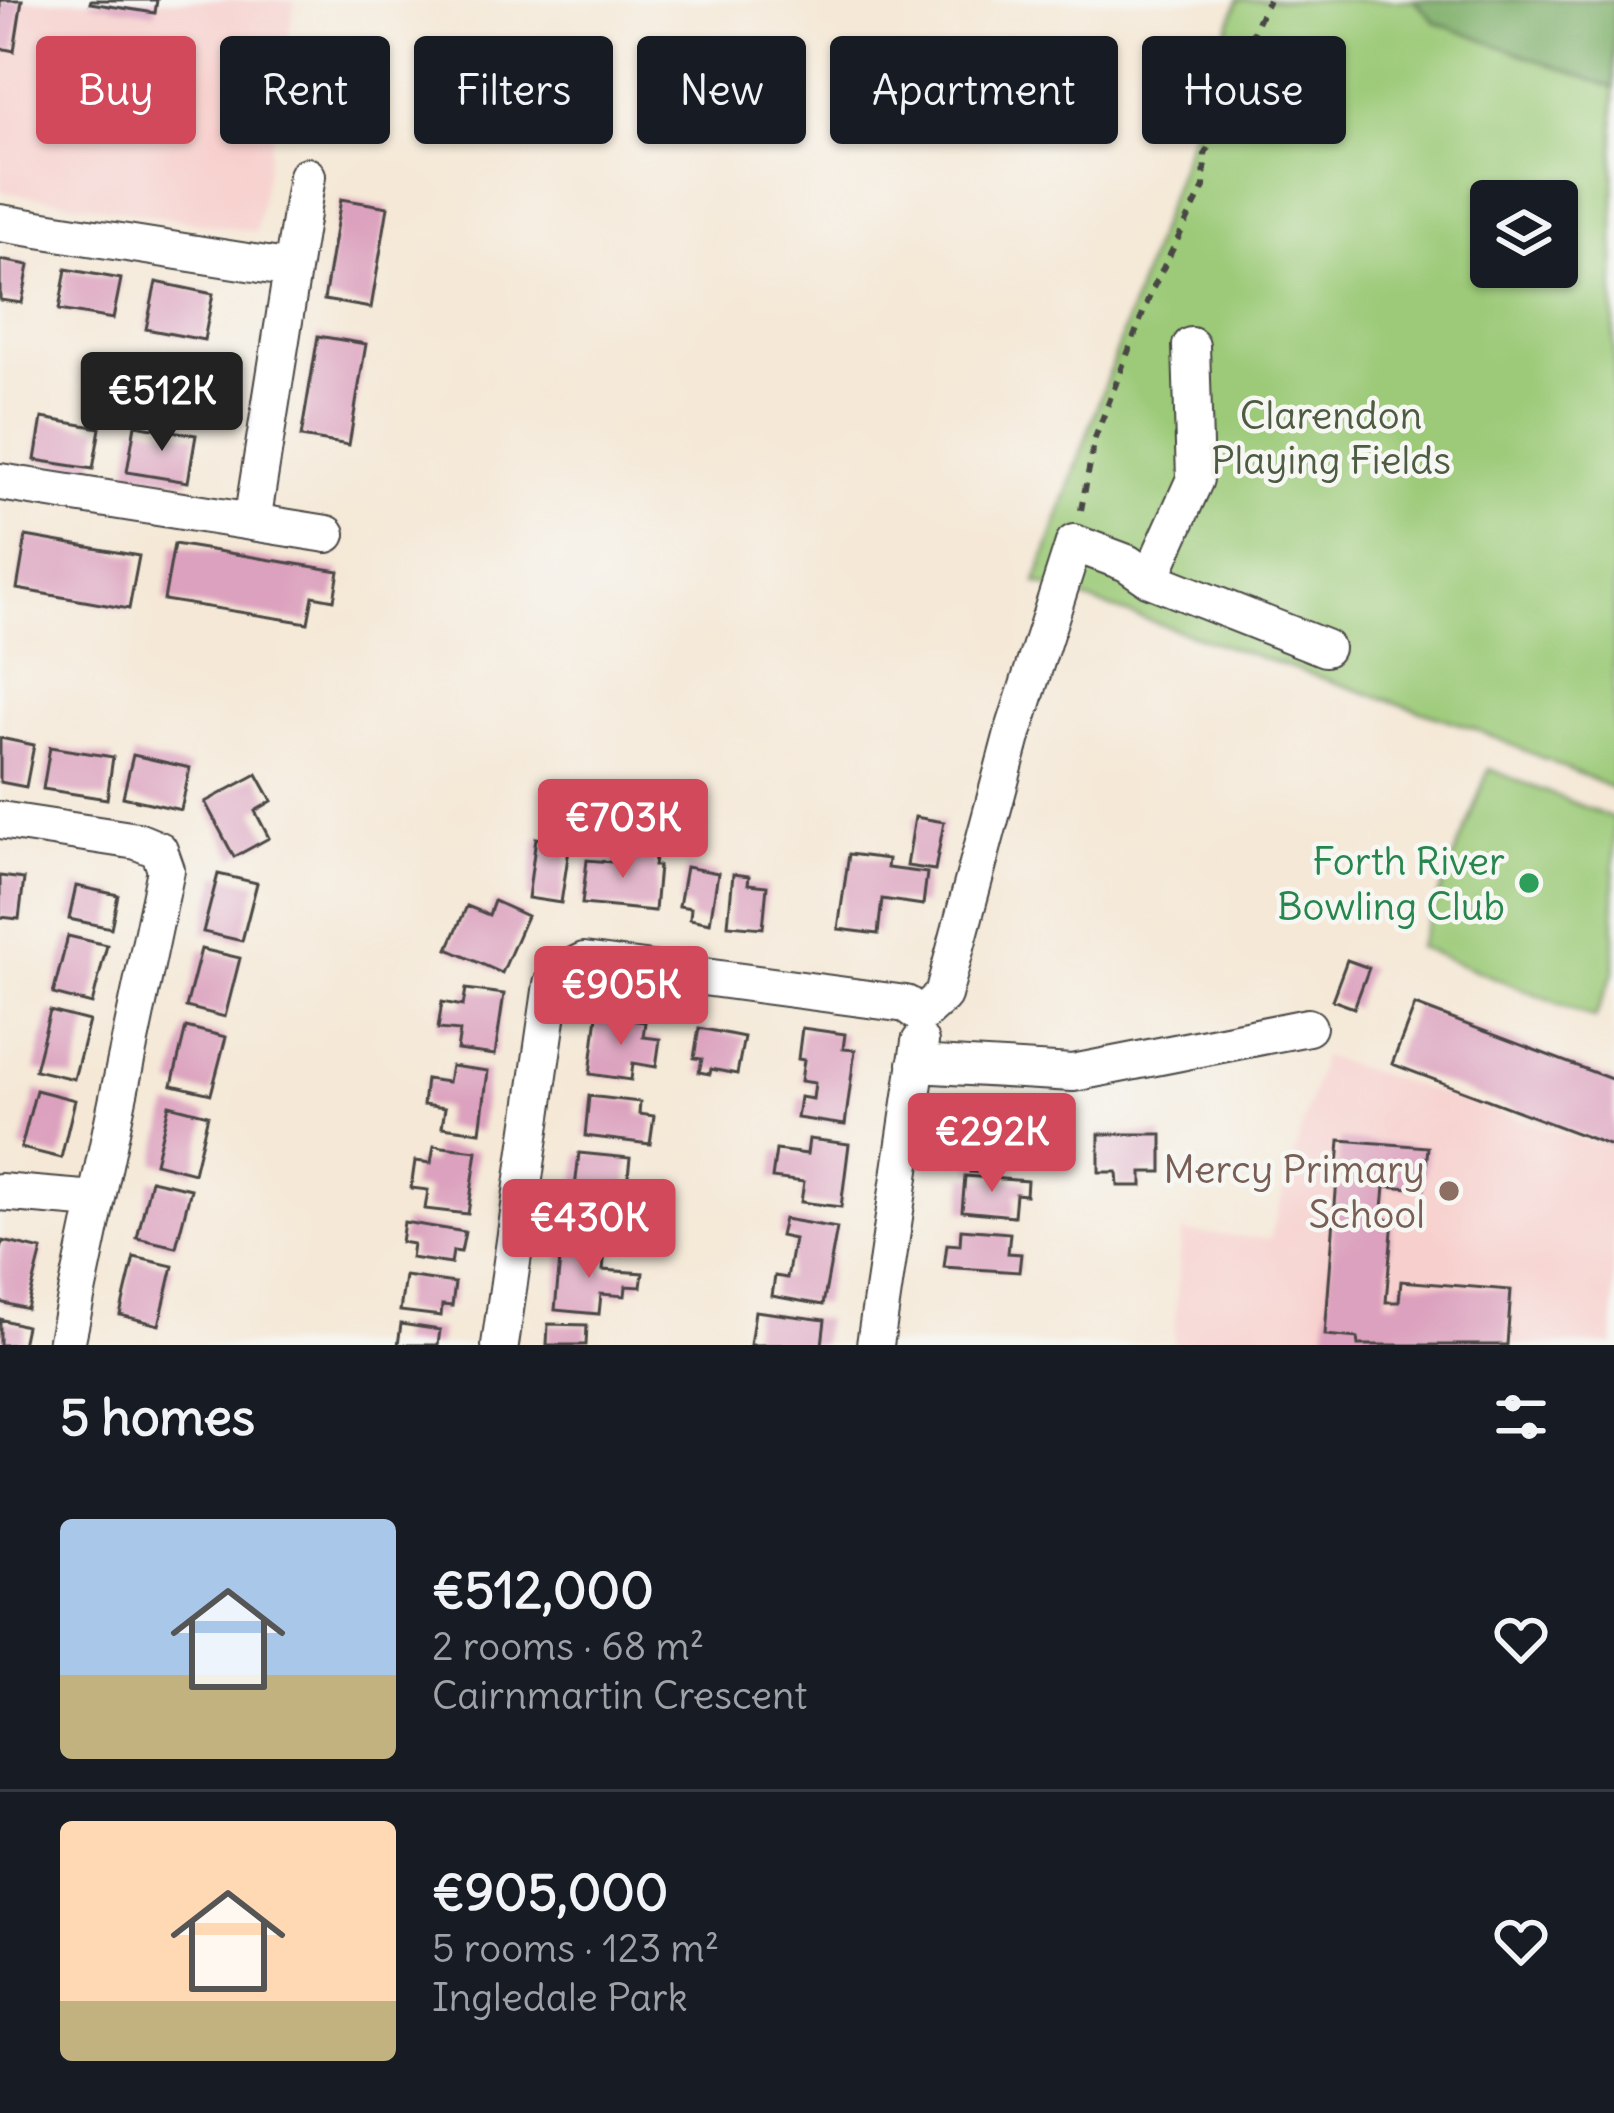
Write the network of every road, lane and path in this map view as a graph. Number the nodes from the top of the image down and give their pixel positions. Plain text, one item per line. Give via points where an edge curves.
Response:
1 (1269, 0) edge
2 (307, 176) dead end
3 (0, 223) edge
4 (292, 269) junction
5 (1191, 346) dead end
6 (0, 482) edge
7 (252, 522) junction
8 (327, 534) dead end
9 (1074, 543) junction
10 (1150, 579) junction
11 (1325, 648) dead end
12 (0, 820) edge
13 (921, 1015) junction
14 (1308, 1028) dead end
15 (916, 1064) junction
16 (0, 1192) edge
17 (95, 1200) junction
18 (66, 1345) edge
19 (500, 1345) edge
20 (875, 1345) edge

1 - 9 path via 1205,155 1204,187 1152,290 1095,438
2 - 4 street
3 - 4 street
4 - 7 street
5 - 10 street via 1195,479
6 - 7 street
7 - 8 street
9 - 10 street
9 - 13 street via 943,995
10 - 11 street
12 - 17 street via 136,841 159,850 166,870
13 - 15 street
13 - 19 street via 906,1004 584,961 568,969 553,984
14 - 15 street via 1073,1072
15 - 20 street
16 - 17 street
17 - 18 street

